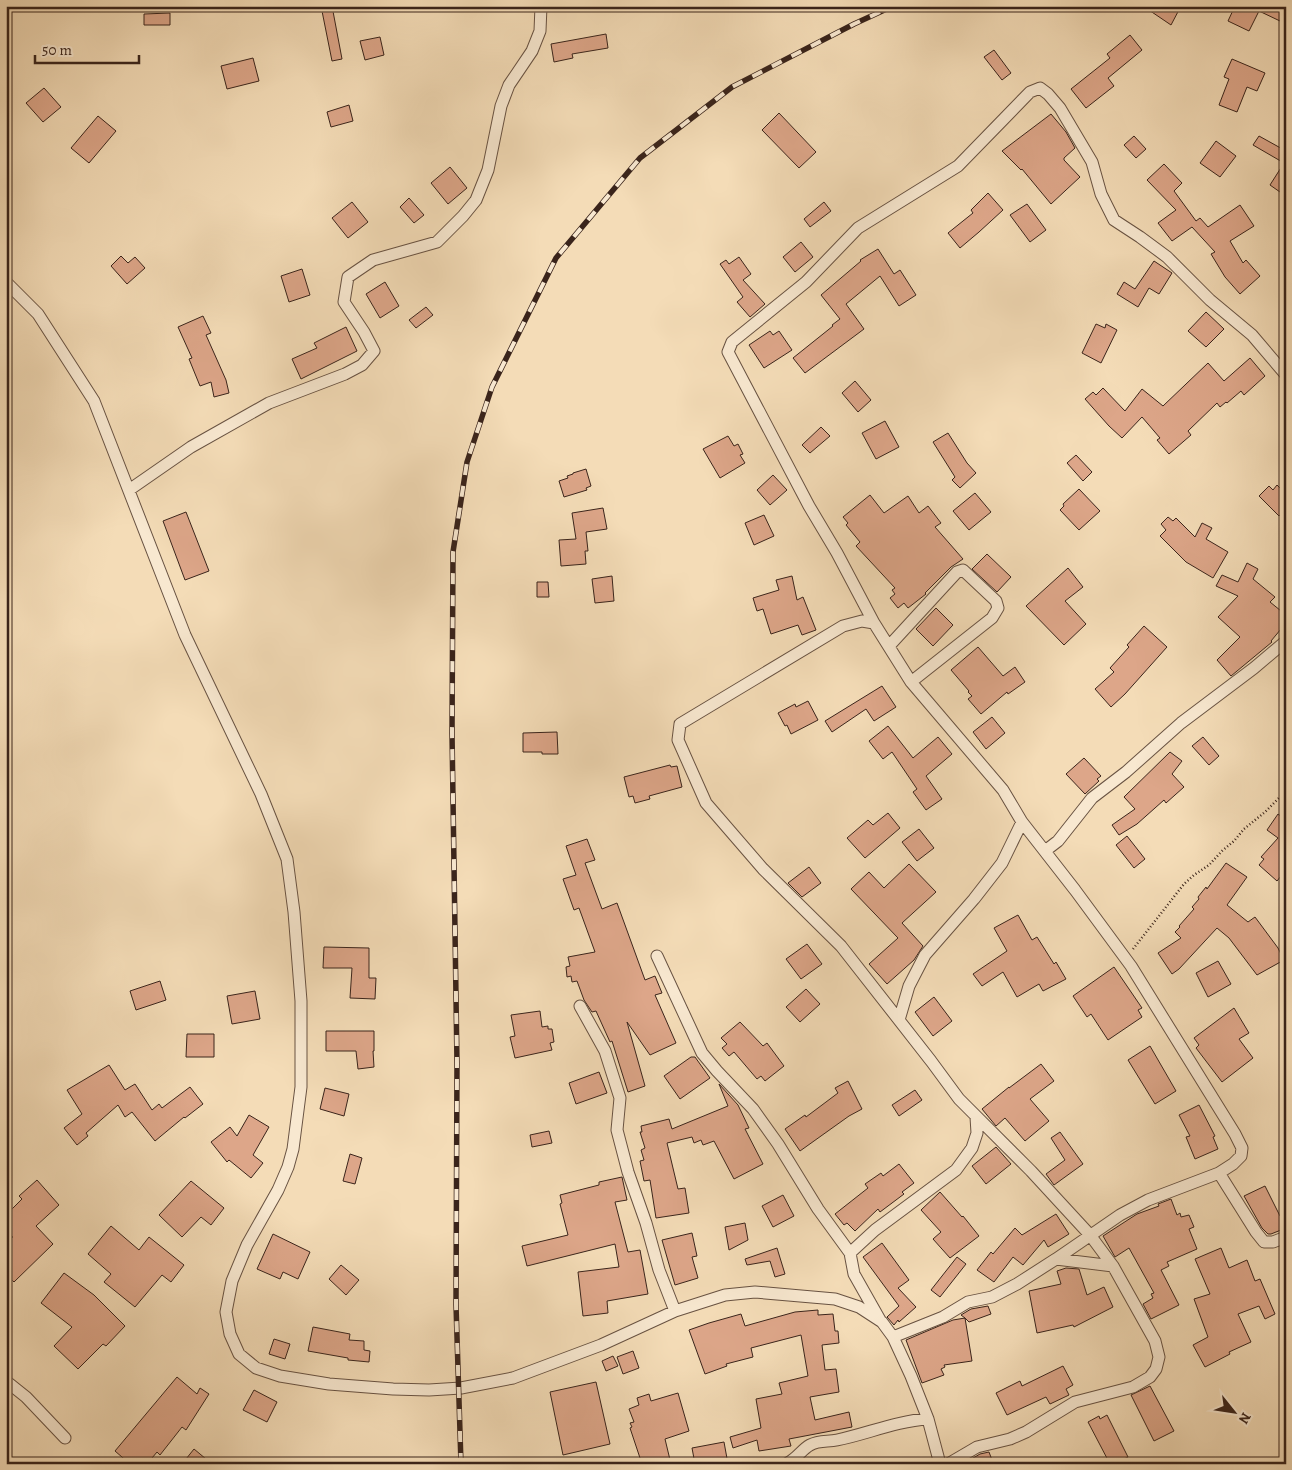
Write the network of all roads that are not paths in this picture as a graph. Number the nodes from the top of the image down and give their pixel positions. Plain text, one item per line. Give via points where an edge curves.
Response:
1 (541, 6) edge
2 (6, 282) edge
3 (1286, 375) edge
4 (129, 490) junction
5 (874, 623) junction
6 (1286, 641) edge
7 (889, 646) junction
8 (911, 682) junction
9 (1022, 822) junction
10 (1045, 850) junction
11 (657, 956) dead end
12 (580, 1006) dead end
13 (899, 1020) junction
14 (976, 1116) junction
15 (1219, 1173) junction
16 (1090, 1235) junction
17 (1286, 1237) edge
18 (850, 1253) junction
19 (1056, 1259) junction
20 (1113, 1266) junction
21 (675, 1312) junction
22 (882, 1322) junction
23 (893, 1337) junction
24 (6, 1381) edge
25 (928, 1419) junction
26 (65, 1438) dead end
27 (786, 1464) edge
28 (940, 1464) edge
29 (948, 1464) edge

1 - 4 street via 540,32 532,51 509,85 501,106 488,170 476,200 437,242 373,260 348,277 344,302 374,351 362,365 346,374 269,403 198,443
2 - 4 street via 38,314 94,401
3 - 5 street via 1252,335 1210,300 1167,257 1114,220 1101,194 1092,162 1060,108 1040,88 1030,92 958,166 858,228 806,282 732,342 728,352
4 - 21 street via 185,636 277,832 286,859 294,912 301,1001 301,1087 288,1167 232,1281 226,1312 230,1334 240,1354 256,1368 280,1376 329,1384 393,1389 462,1388 513,1378 601,1345
5 - 7 street
5 - 13 street via 862,621 843,626 698,712 680,724 678,740 706,803 763,869 841,946
6 - 10 street via 1092,798 1058,841
7 - 8 street
7 - 8 street via 957,572 964,570 996,601 998,608 992,618
8 - 9 street via 1004,790
9 - 10 street
9 - 13 street via 1002,863 925,955 909,986
10 - 15 street via 1125,958 1235,1134 1242,1148 1241,1156
11 - 18 street via 702,1053 753,1109
12 - 21 street via 605,1051 620,1098 617,1130
13 - 14 street via 959,1099
14 - 16 street
14 - 18 street via 977,1133 972,1148 956,1170
15 - 16 street via 1148,1200
15 - 17 street via 1264,1242
16 - 19 street
16 - 20 street
18 - 22 street via 854,1274
19 - 20 street
19 - 23 street via 992,1297 968,1302 943,1317
20 - 29 street via 1155,1341 1159,1357 1150,1377 1133,1387 1075,1402 1026,1432 977,1447
21 - 22 street via 725,1295 755,1292 835,1299 859,1307
22 - 23 street
23 - 25 street
24 - 26 street
25 - 27 street via 907,1420 835,1441 820,1441 809,1445
25 - 28 street

